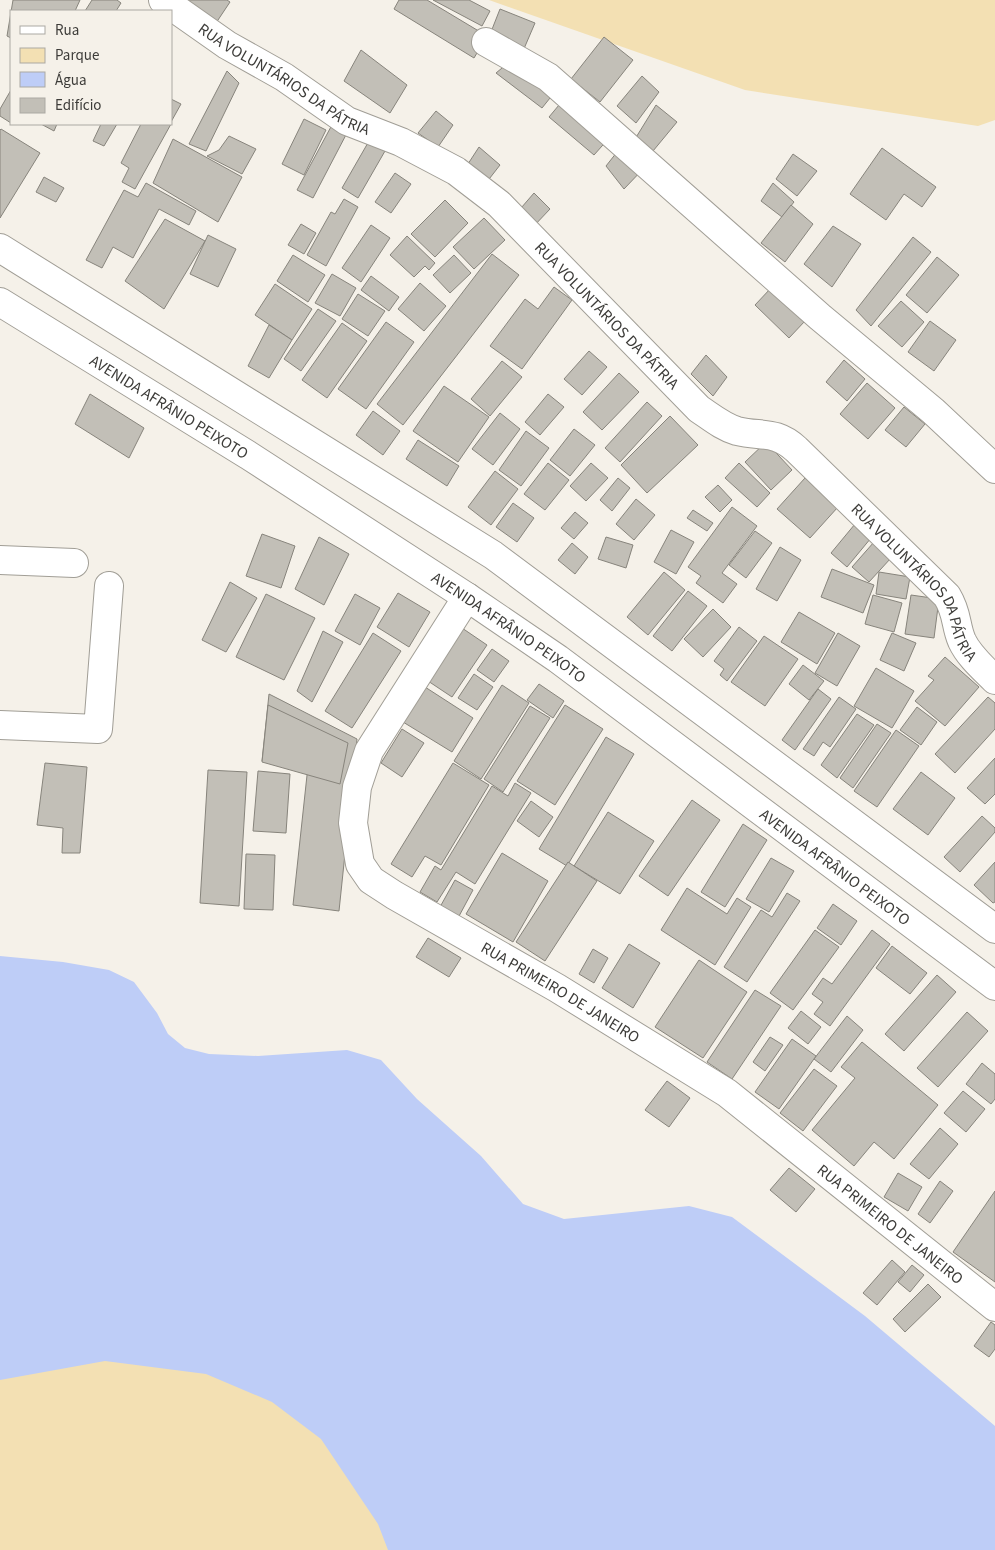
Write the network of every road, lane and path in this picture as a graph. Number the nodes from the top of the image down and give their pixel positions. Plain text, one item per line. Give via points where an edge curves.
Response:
1 (163, 0) edge
2 (486, 42) dead end
3 (0, 248) edge
4 (0, 302) edge
5 (995, 469) edge
6 (0, 560) edge
7 (74, 563) dead end
8 (109, 586) dead end
9 (467, 597) junction
10 (995, 680) edge
11 (0, 725) edge
12 (995, 929) edge
13 (995, 986) edge
14 (995, 1307) edge

1 - 10 street, RUA VOLUNTÁRIOS DA PÁTRIA via 347,121 417,150 456,172 499,204 699,409 736,431 784,439 796,449 947,596 956,610 967,651
2 - 5 street via 548,76 820,317 933,411
3 - 12 street via 493,555
4 - 9 street, AVENIDA AFRÂNIO PEIXOTO via 248,455
6 - 7 street
8 - 11 street via 98,729
9 - 13 street, AVENIDA AFRÂNIO PEIXOTO via 558,659
9 - 14 street, RUA PRIMEIRO DE JANEIRO via 369,751 357,788 354,823 360,864 371,880 727,1092

